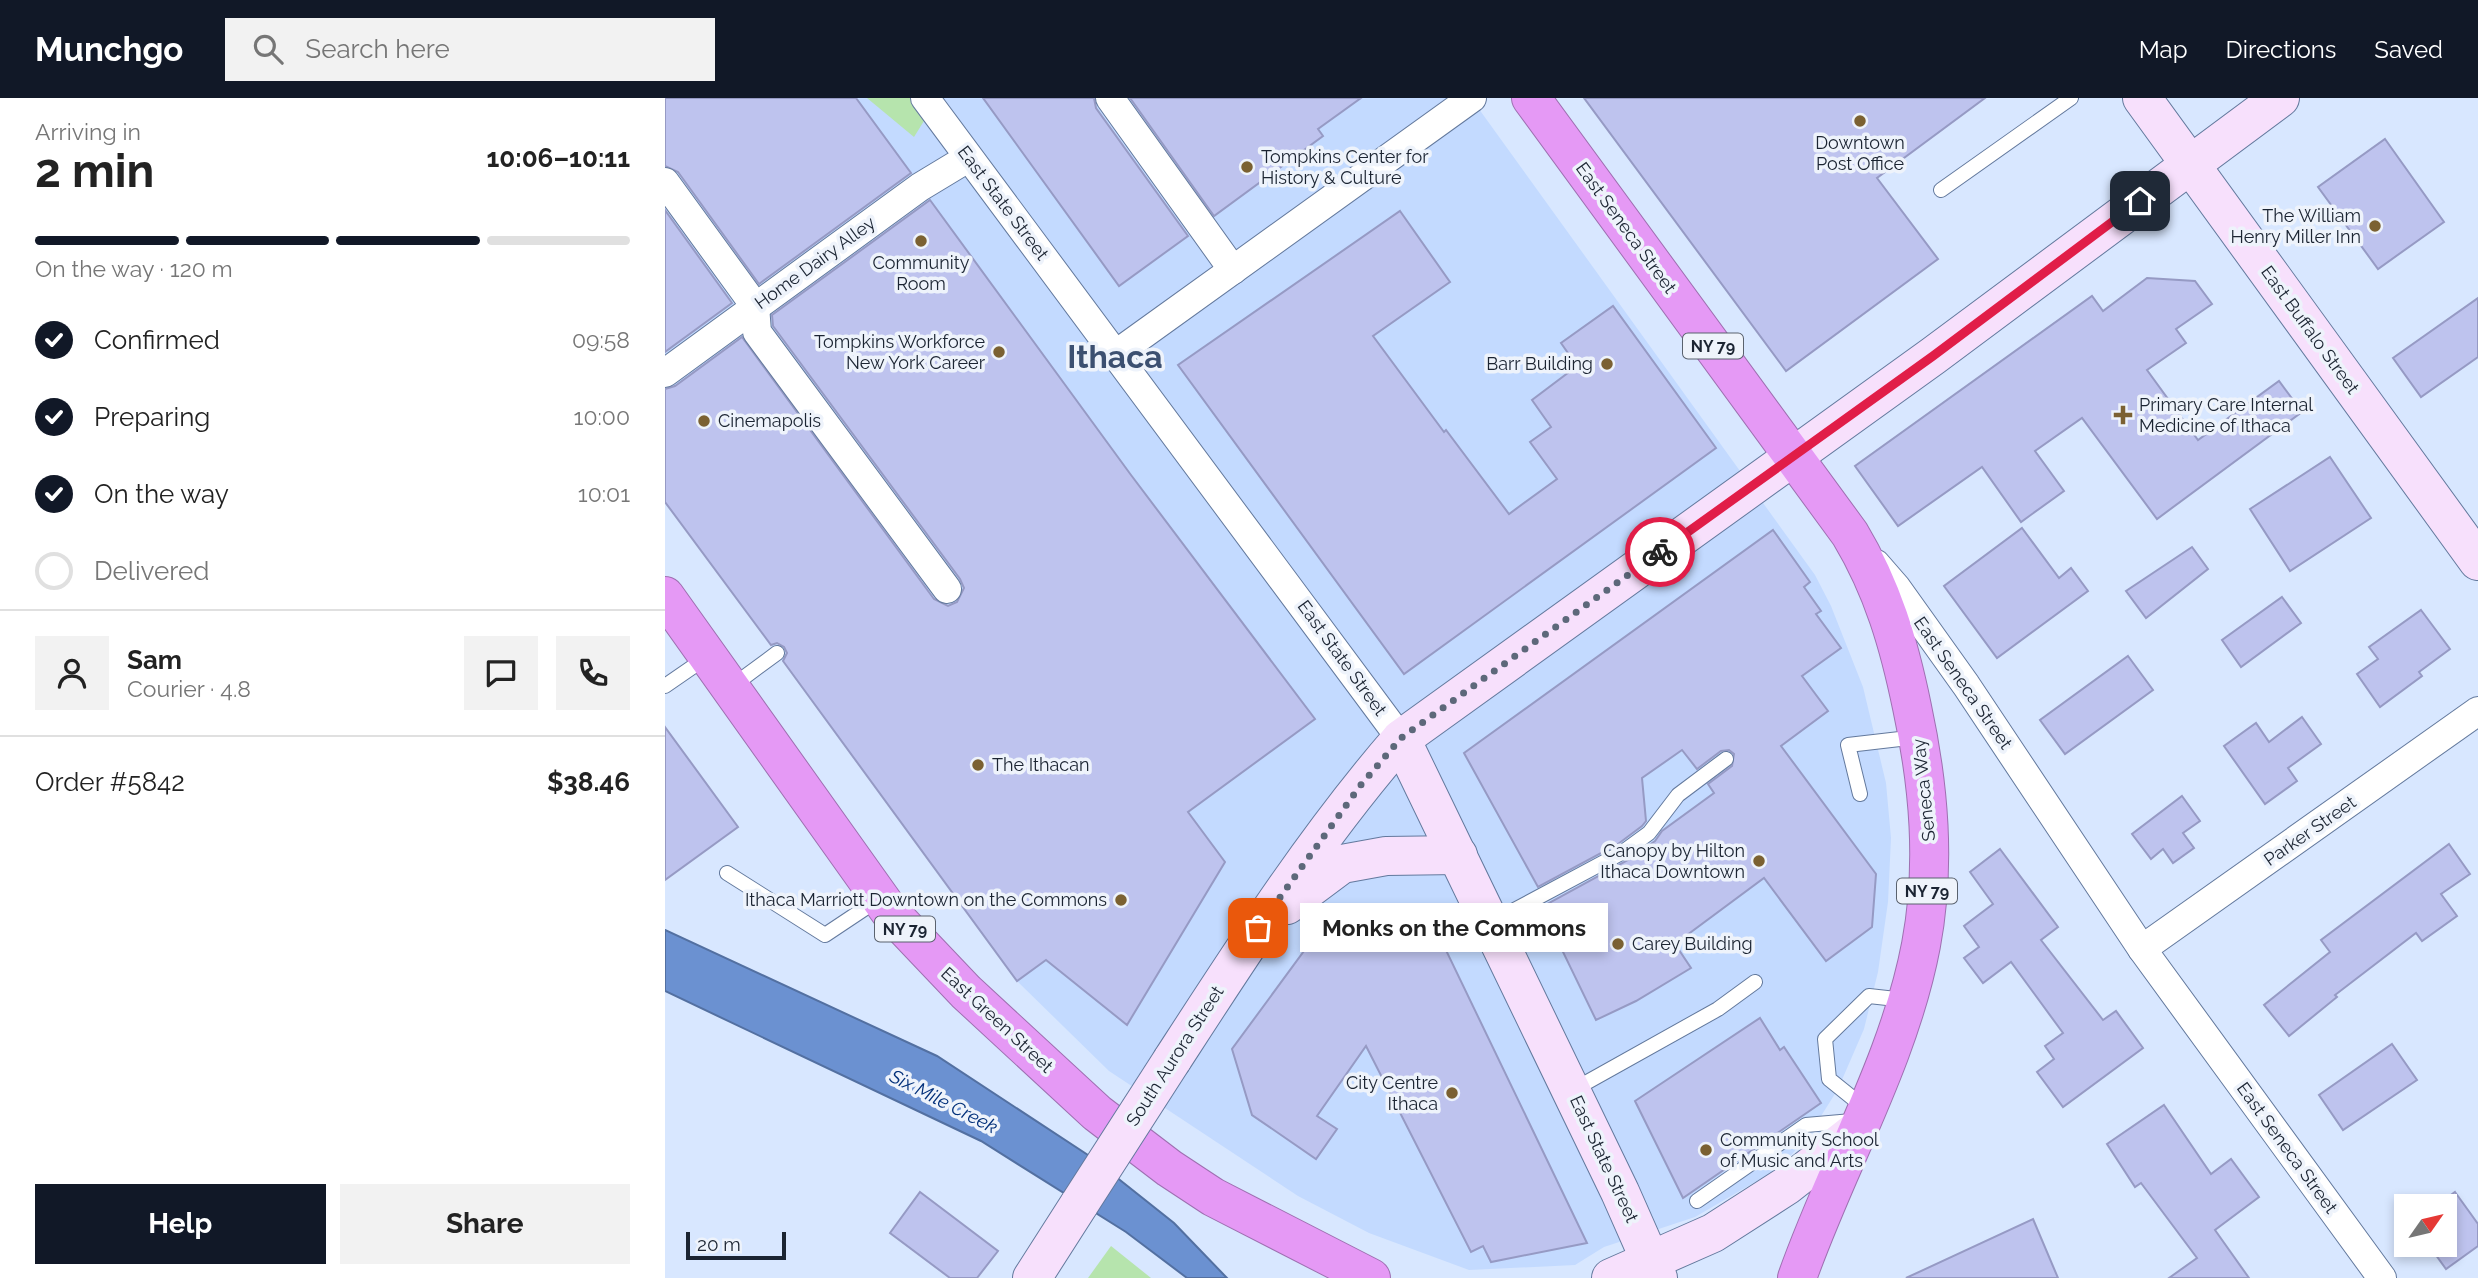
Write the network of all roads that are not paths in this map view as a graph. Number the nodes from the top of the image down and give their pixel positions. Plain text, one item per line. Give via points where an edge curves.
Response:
1 (925, 98) edge
2 (1110, 98) edge
3 (1472, 98) edge
4 (1531, 98) edge
5 (2071, 98) edge
6 (2142, 98) edge
7 (2280, 98) edge
8 (968, 158) junction
9 (2189, 164) junction
10 (665, 182) edge
11 (1941, 190) dead end
12 (1233, 270) junction
13 (755, 306) junction
14 (1116, 354) junction
15 (665, 373) edge
16 (1794, 455) junction
17 (1850, 534) junction
18 (2478, 561) edge
19 (947, 589) dead end
20 (665, 596) edge
21 (777, 653) dead end
22 (709, 656) junction
23 (665, 686) edge
24 (731, 687) junction
25 (2478, 712) edge
26 (1919, 737) junction
27 (1401, 738) junction
28 (1726, 760) dead end
29 (1860, 794) dead end
30 (1458, 855) junction
31 (727, 873) dead end
32 (880, 898) junction
33 (1491, 922) junction
34 (1258, 928) junction
35 (2142, 950) junction
36 (1755, 982) dead end
37 (1907, 1000) junction
38 (1571, 1091) junction
39 (1860, 1120) junction
40 (1697, 1201) dead end
41 (1654, 1270) edge
42 (1032, 1278) edge
43 (1371, 1278) edge
44 (1611, 1278) edge
45 (1797, 1278) edge
46 (2382, 1278) edge

1 - 8 street, East State Street
2 - 12 street
3 - 12 street
4 - 16 highway, East Seneca Street / NY 79
5 - 11 lane
6 - 9 street, East Buffalo Street
7 - 9 street, South Aurora Street
8 - 13 street, Home Dairy Alley via 919,187
8 - 14 street, East State Street
9 - 16 street, South Aurora Street
9 - 18 street, East Buffalo Street
10 - 13 street
12 - 14 street
13 - 15 street, Home Dairy Alley
13 - 19 street via 757,332
14 - 27 street, East State Street
16 - 17 highway, East Seneca Street / NY 79
16 - 27 street, South Aurora Street
17 - 26 highway, Seneca Way / NY 79 via 1887,605
17 - 35 street, East Seneca Street via 1924,625
20 - 22 highway, East Green Street / NY 79
21 - 24 lane
22 - 23 lane
22 - 24 highway, East Green Street / NY 79
24 - 32 highway, East Green Street / NY 79
25 - 35 street, Parker Street
26 - 29 lane via 1848,745
26 - 37 highway, Seneca Way / NY 79 via 1930,851 1921,944
27 - 30 street, East State Street
27 - 34 street, South Aurora Street via 1360,786
28 - 33 lane via 1678,795 1649,833 1623,852
30 - 33 street, East State Street
30 - 34 street via 1386,856 1342,864
31 - 32 lane via 825,935
32 - 43 highway, East Green Street / NY 79 via 966,992 1097,1113 1213,1197
33 - 38 street, East State Street
34 - 42 street, South Aurora Street, bridge
35 - 46 street, East Seneca Street
36 - 38 lane via 1718,1009
37 - 39 highway, Seneca Way / NY 79
37 - 39 lane via 1869,996 1825,1039 1829,1079
38 - 41 street, East State Street
39 - 40 lane via 1806,1125
39 - 41 street via 1786,1186
39 - 45 highway, Seneca Way / NY 79
41 - 44 street

